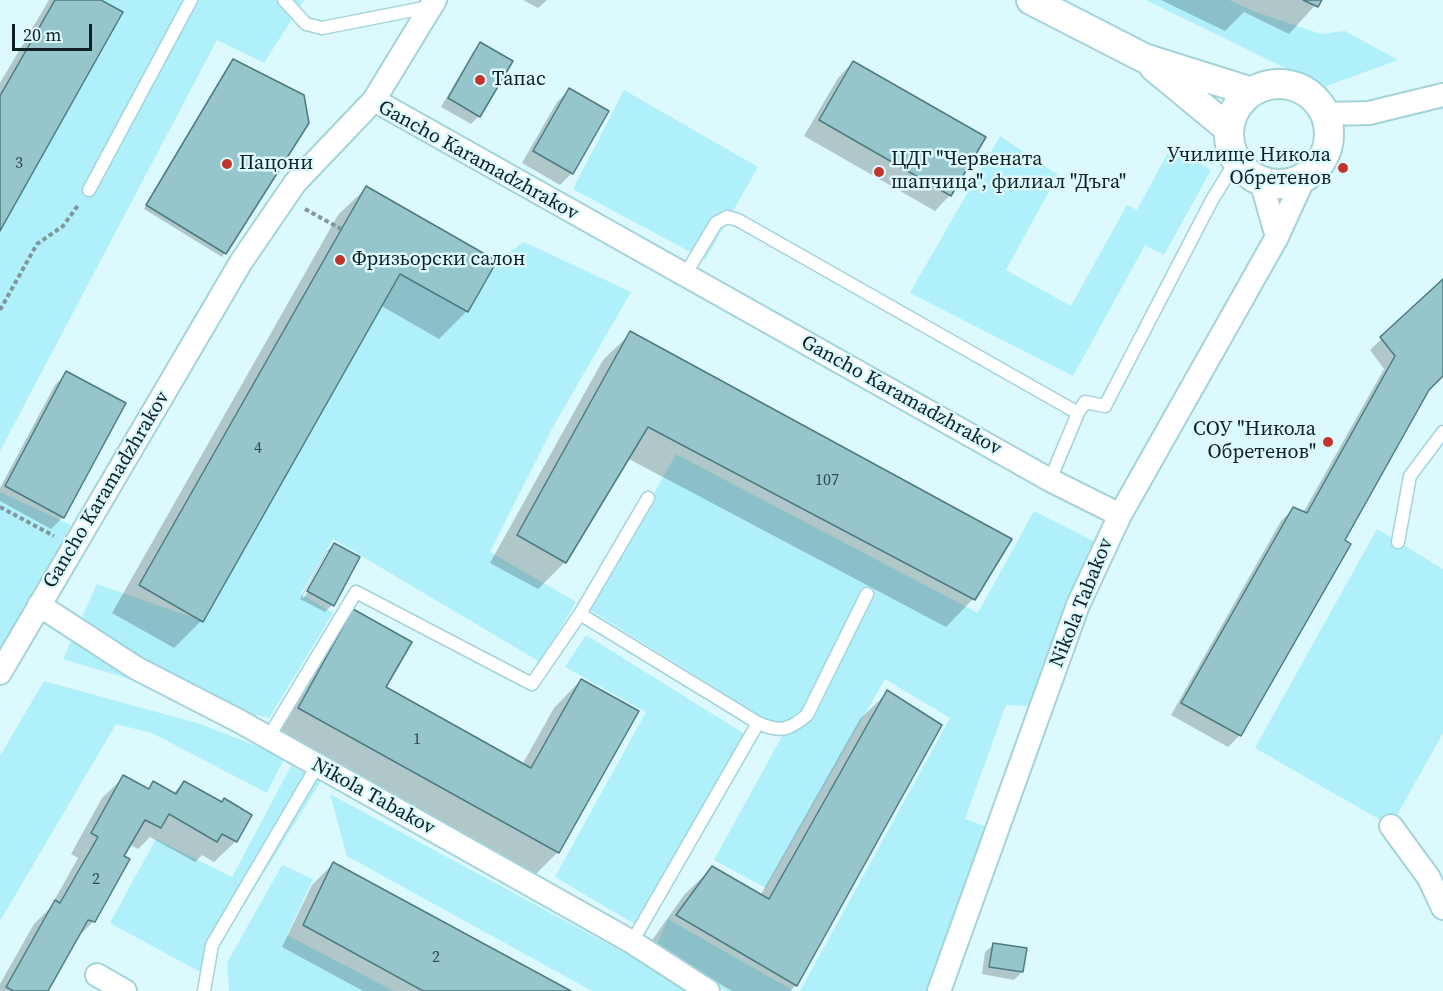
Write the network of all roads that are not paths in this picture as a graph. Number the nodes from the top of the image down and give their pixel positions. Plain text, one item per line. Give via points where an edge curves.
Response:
1 (191, 0) edge
2 (284, 0) edge
3 (1031, 0) edge
4 (433, 3) edge
5 (1144, 58) junction
6 (1252, 92) junction
7 (1443, 95) edge
8 (374, 100) junction
9 (1324, 114) junction
10 (1229, 129) junction
11 (1236, 161) junction
12 (1304, 178) junction
13 (1261, 181) junction
14 (89, 190) road end
15 (1277, 237) junction
16 (686, 275) junction
17 (1078, 413) junction
18 (1443, 432) edge
19 (1050, 480) junction
20 (648, 498) dead end
21 (1119, 514) junction
22 (1398, 542) dead end
23 (867, 594) dead end
24 (39, 605) junction
25 (580, 614) junction
26 (0, 673) edge
27 (758, 723) junction
28 (268, 738) junction
29 (317, 766) junction
30 (1391, 826) dead end
31 (1443, 908) edge
32 (632, 942) junction
33 (98, 975) dead end
34 (125, 991) edge
35 (204, 991) edge
36 (708, 991) edge
37 (939, 991) edge

1 - 14 lane
2 - 4 lane via 306,24 322,28
3 - 5 street
4 - 8 street
5 - 6 street
5 - 10 street
6 - 9 street via 1279,84 1296,87 1311,96
6 - 10 street via 1234,112
7 - 9 street via 1370,113
8 - 16 street, Gancho Karamadzhrakov
8 - 24 street, Gancho Karamadzhrakov via 295,183 241,262
9 - 12 street via 1329,141 1324,157
10 - 11 street
11 - 13 street
11 - 17 lane via 1105,406 1085,402
12 - 13 street via 1288,184
12 - 15 street, Nikola Tabakov
13 - 15 street
15 - 21 street, Nikola Tabakov
16 - 17 lane via 716,223 727,217 738,220
16 - 19 street, Gancho Karamadzhrakov
17 - 19 lane
18 - 22 lane via 1410,477
19 - 21 street, Gancho Karamadzhrakov
20 - 25 lane
21 - 37 street, Nikola Tabakov via 1078,605
23 - 27 lane via 807,715 792,728 773,730
24 - 26 street, Gancho Karamadzhrakov
24 - 28 street, Nikola Tabakov via 136,668
25 - 27 lane
25 - 28 lane via 532,684 356,592
27 - 32 lane
28 - 29 street, Nikola Tabakov
29 - 32 street, Nikola Tabakov
29 - 35 lane via 212,945
30 - 31 street via 1429,878
32 - 36 street, Nikola Tabakov
33 - 34 street

